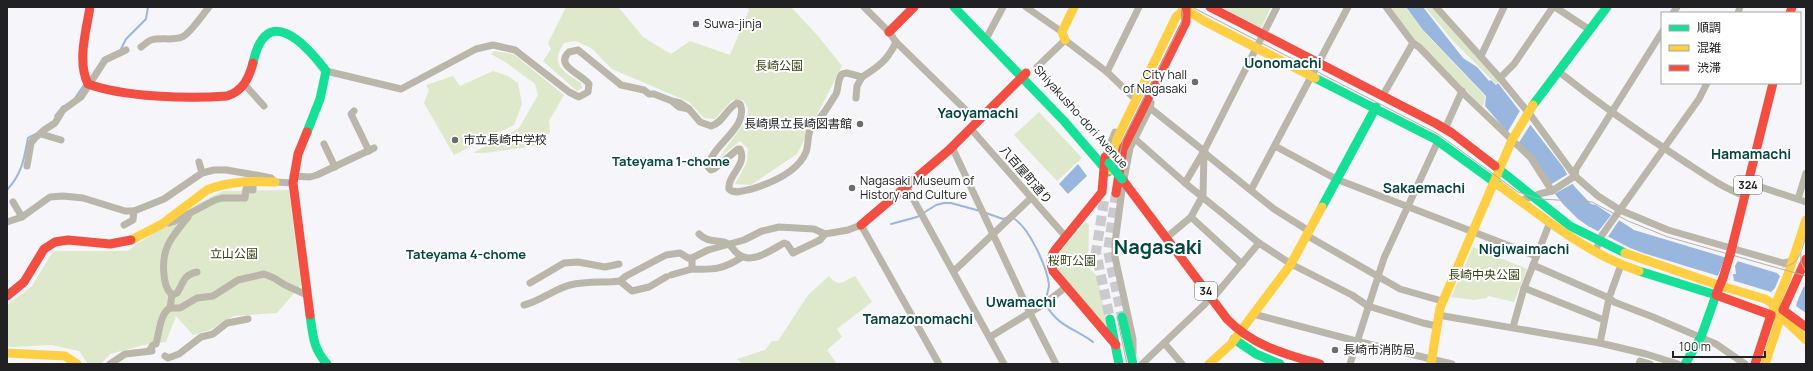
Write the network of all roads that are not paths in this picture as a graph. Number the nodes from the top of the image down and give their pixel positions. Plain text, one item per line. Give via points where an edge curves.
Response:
1 (90, 7) edge
2 (209, 7) edge
3 (864, 7) edge
4 (914, 7) edge
5 (954, 7) edge
6 (961, 7) edge
7 (1003, 7) edge
8 (1026, 7) edge
9 (1074, 7) edge
10 (1139, 7) edge
11 (1210, 7) edge
12 (1276, 7) edge
13 (1348, 7) edge
14 (1386, 7) edge
15 (1436, 7) edge
16 (1504, 7) edge
17 (1554, 7) edge
18 (1607, 7) edge
19 (1185, 8) edge
20 (1590, 30) junction
21 (889, 32) junction
22 (1661, 34) edge
23 (988, 35) junction
24 (1262, 35) junction
25 (1064, 36) junction
26 (896, 42) junction
27 (1413, 43) junction
28 (1257, 46) junction
29 (141, 47) dead end
30 (126, 50) dead end
31 (1481, 56) junction
32 (1319, 64) junction
33 (1037, 67) dead end
34 (326, 71) junction
35 (1558, 71) junction
36 (1107, 72) junction
37 (1024, 75) junction
38 (1312, 75) junction
39 (862, 77) junction
40 (1500, 78) junction
41 (1145, 83) junction
42 (88, 84) junction
43 (1706, 84) edge
44 (1773, 84) edge
45 (245, 85) junction
46 (1155, 87) junction
47 (1462, 91) junction
48 (1132, 96) junction
49 (856, 98) dead end
50 (1379, 103) junction
51 (264, 106) dead end
52 (1150, 108) junction
53 (354, 111) dead end
54 (1528, 112) junction
55 (1611, 112) junction
56 (977, 121) junction
57 (970, 129) junction
58 (1445, 129) junction
59 (41, 134) junction
60 (1134, 138) junction
61 (61, 140) dead end
62 (1512, 140) junction
63 (1438, 141) junction
64 (324, 144) dead end
65 (1275, 146) junction
66 (952, 147) junction
67 (1664, 148) junction
68 (1204, 151) junction
69 (199, 162) dead end
70 (1107, 164) junction
71 (27, 166) dead end
72 (335, 167) junction
73 (1499, 170) junction
74 (202, 173) junction
75 (1806, 173) edge
76 (1572, 178) junction
77 (293, 179) junction
78 (1336, 179) junction
79 (254, 181) junction
80 (275, 182) junction
81 (1494, 182) junction
82 (1185, 183) junction
83 (1749, 183) junction
84 (906, 186) junction
85 (1120, 186) junction
86 (1251, 190) junction
87 (1552, 191) junction
88 (1203, 196) junction
89 (1533, 196) junction
90 (1745, 196) junction
91 (1031, 198) junction
92 (1798, 199) junction
93 (1104, 201) tunnel mouth
94 (1520, 201) junction
95 (13, 202) dead end
96 (1806, 202) edge
97 (1409, 206) junction
98 (1620, 210) junction
99 (134, 211) junction
100 (189, 215) junction
101 (22, 217) junction
102 (1191, 217) junction
103 (167, 220) junction
104 (1806, 220) edge
105 (7, 222) edge
106 (1550, 222) junction
107 (124, 225) dead end
108 (861, 225) junction
109 (1473, 231) junction
110 (1308, 233) junction
111 (699, 234) dead end
112 (825, 234) junction
113 (993, 234) junction
114 (1066, 236) junction
115 (1166, 238) junction
116 (1600, 238) junction
117 (1259, 243) junction
118 (729, 244) junction
119 (1595, 252) junction
120 (1730, 252) junction
121 (1536, 256) junction
122 (742, 257) junction
123 (692, 258) junction
124 (1793, 261) junction
125 (1805, 263) edge
126 (618, 264) dead end
127 (1242, 264) junction
128 (1291, 264) junction
129 (1533, 265) junction
130 (1621, 265) junction
131 (692, 269) junction
132 (954, 271) junction
133 (197, 272) dead end
134 (1378, 277) junction
135 (1792, 277) junction
136 (1806, 280) edge
137 (620, 281) junction
138 (1722, 282) junction
139 (530, 283) dead end
140 (1066, 287) junction
141 (1524, 288) junction
142 (172, 295) junction
143 (307, 295) junction
144 (1716, 295) junction
145 (7, 296) edge
146 (1609, 298) junction
147 (1209, 301) junction
148 (1442, 301) junction
149 (524, 305) dead end
150 (1368, 306) junction
151 (170, 308) junction
152 (1777, 312) junction
153 (1030, 313) junction
154 (1253, 314) junction
155 (1438, 315) junction
156 (1122, 317) tunnel mouth
157 (1110, 318) tunnel mouth
158 (248, 319) dead end
159 (1604, 320) junction
160 (1437, 326) junction
161 (1512, 327) junction
162 (1806, 327) edge
163 (1237, 336) junction
164 (990, 337) junction
165 (1701, 337) junction
166 (1806, 340) edge
167 (1356, 341) junction
168 (1600, 343) junction
169 (1165, 344) junction
170 (1116, 345) junction
171 (7, 353) edge
172 (166, 359) edge
173 (1432, 361) edge
174 (1133, 363) edge
175 (77, 364) edge
176 (110, 364) edge
177 (327, 364) edge
178 (939, 364) edge
179 (1004, 364) edge
180 (1056, 364) edge
181 (1120, 364) edge
182 (1142, 364) edge
183 (1182, 364) edge
184 (1209, 364) edge
185 (1280, 364) edge
186 (1320, 364) edge
187 (1350, 364) edge
188 (1452, 364) edge
189 (1639, 364) edge
190 (1650, 364) edge
191 (1678, 364) edge
192 (1686, 364) edge
193 (1745, 364) edge
194 (1755, 364) edge
195 (1765, 364) edge

1 - 42 main road via 82,63 83,74
2 - 29 street via 201,14 192,29 183,36 171,40 151,40
3 - 21 street
4 - 21 main road
5 - 37 main road, Shiyakusho-dori Avenue / 34
6 - 23 main road, Shiyakusho-dori Avenue / 34
7 - 23 street
8 - 25 street
9 - 25 main road
10 - 36 street
11 - 24 main road
12 - 24 street
13 - 32 street
14 - 27 street
15 - 31 street
16 - 31 street
17 - 20 street
17 - 40 street via 1514,64
18 - 20 main road
19 - 28 main road via 1204,21
19 - 41 main road via 1176,17
19 - 46 main road via 1186,22
20 - 35 main road
21 - 26 street
22 - 55 street
23 - 37 main road, Shiyakusho-dori Avenue / 34
24 - 28 street
24 - 32 main road
25 - 33 street
25 - 36 street
26 - 39 street via 891,54 878,67
26 - 56 street
27 - 47 street
27 - 50 street
28 - 38 main road
28 - 68 street
30 - 42 street via 105,60
31 - 40 street
32 - 38 street
32 - 50 main road
34 - 39 street via 401,89 476,49 493,45 515,50 579,97 588,92 589,84 566,66 564,57 569,52 578,50 612,80 672,101 679,107 689,109 700,122 711,126 718,123 733,105 740,104 740,121 708,165 709,169 714,169 740,149 742,158 728,186 733,192 772,182 799,164 806,151 812,125 837,92 842,74
34 - 45 main road via 294,36 283,32 273,33 264,37 257,46
34 - 77 main road via 321,94 295,165
35 - 54 main road
35 - 55 street
36 - 48 street
37 - 56 main road
37 - 70 main road, Shiyakusho-dori Avenue / 34
38 - 50 main road
38 - 65 street
39 - 49 street via 857,86
40 - 54 street
41 - 48 street
41 - 93 main road via 1117,139
42 - 45 main road via 102,90 120,92 216,97 231,95
42 - 59 street via 81,97 62,110 55,124
43 - 67 street via 1699,99
44 - 83 main road, 324
45 - 51 street
46 - 52 street
46 - 85 main road via 1123,149
47 - 58 street
47 - 62 street
48 - 70 street
50 - 58 main road
50 - 63 main road
50 - 78 main road
52 - 60 street
52 - 68 street
53 - 72 street via 351,114 371,150
54 - 62 main road
54 - 76 street
55 - 67 street
55 - 76 street
56 - 57 main road
57 - 66 main road
57 - 91 street, 八百屋町通り
58 - 73 main road
59 - 61 street
59 - 71 street via 31,143
60 - 82 street
60 - 85 street
62 - 73 main road
62 - 87 street via 1530,158
63 - 81 main road
63 - 97 street
64 - 72 street
65 - 78 street
65 - 86 street
66 - 84 main road
66 - 113 street
67 - 90 street
67 - 98 street
68 - 82 street
68 - 86 street
68 - 88 street
69 - 74 street
70 - 85 main road, Shiyakusho-dori Avenue / 34
70 - 114 main road via 1102,192
72 - 77 street via 310,177
73 - 81 main road
73 - 89 main road
74 - 80 street via 226,170 271,178
74 - 99 street via 164,199
75 - 92 street
76 - 87 street
76 - 98 street
77 - 80 street
77 - 143 main road
78 - 97 street
78 - 110 main road
79 - 80 main road
79 - 100 street via 253,190 246,189 245,198 222,198
79 - 103 main road via 214,186
81 - 94 main road
81 - 109 main road
82 - 88 street
83 - 90 main road, 324
83 - 92 street
84 - 108 main road
84 - 132 street
85 - 115 main road, Shiyakusho-dori Avenue / 34
85 - 147 main road, Shiyakusho-dori Avenue / 34
85 - 174 street via 1115,257 1133,339
86 - 110 street
87 - 89 street
88 - 102 street
88 - 117 street
89 - 94 street
89 - 116 main road via 1570,226
90 - 120 main road, 324
91 - 113 street
91 - 114 street, 八百屋町通り
92 - 96 street
94 - 106 main road
95 - 101 street
97 - 109 street
97 - 134 street via 1384,258
98 - 116 street
98 - 120 street
99 - 101 street via 125,211 83,198 63,196 50,197
99 - 107 street via 133,220
100 - 103 street via 170,223
100 - 142 street via 164,252 164,277
101 - 105 street
102 - 115 street
102 - 127 street
103 - 145 main road via 149,233 128,243 71,240 55,242 40,255 23,283
104 - 124 main road
106 - 119 main road
106 - 121 street
108 - 112 street
108 - 178 street
109 - 121 street
109 - 148 main road
110 - 128 main road
110 - 134 street
111 - 118 street via 704,239
112 - 118 street via 814,228 779,227
112 - 122 street via 820,240 793,253 784,243 760,256 750,259
113 - 132 street
113 - 153 street
114 - 140 main road via 1050,256 1049,262
115 - 147 main road, Shiyakusho-dori Avenue / 34
116 - 119 street
116 - 138 main road via 1626,255
117 - 127 street
117 - 128 street
118 - 122 street
118 - 123 street
119 - 130 main road
120 - 124 street via 1783,263
120 - 138 main road, 324, bridge
121 - 129 street
122 - 131 street via 720,269
123 - 131 street
123 - 137 street via 680,253 666,255
124 - 125 main road
124 - 135 main road
125 - 135 main road
126 - 139 street via 605,267 578,262 564,263
127 - 147 street
128 - 150 street
128 - 154 main road
129 - 141 street
129 - 146 street
130 - 144 main road
130 - 146 street
131 - 137 street via 668,276 649,287 632,291
132 - 164 street
133 - 142 street via 186,276 177,293
134 - 148 street via 1408,292
134 - 150 street
135 - 136 main road
135 - 152 main road
137 - 149 street via 570,285
138 - 144 main road, 324
138 - 152 main road via 1765,299
140 - 153 street
140 - 170 main road
141 - 159 street
141 - 161 street
142 - 151 street
143 - 151 street via 264,274 238,280 213,296 198,298 180,308
143 - 177 main road via 314,345
144 - 152 main road
144 - 165 main road
146 - 159 street
146 - 165 street
147 - 163 main road, Shiyakusho-dori Avenue / 34
147 - 169 street
148 - 155 main road
150 - 160 street
150 - 167 street
151 - 176 street via 166,310 156,344 152,345 151,351 125,354
152 - 162 main road
152 - 166 main road
152 - 194 main road
152 - 195 main road
153 - 164 street
153 - 180 street
154 - 163 main road
154 - 167 street
155 - 160 main road
155 - 161 street
156 - 174 main road
157 - 170 main road
158 - 172 street via 227,323 213,334 201,337 178,354
159 - 168 street
160 - 173 main road
161 - 168 street
163 - 184 main road
163 - 185 main road, Shiyakusho-dori Avenue / 34 via 1248,350
163 - 186 main road, Shiyakusho-dori Avenue / 34 via 1263,347
164 - 179 street
165 - 192 main road
165 - 193 street
167 - 173 street
167 - 187 street
168 - 191 street
169 - 182 street
169 - 183 street
170 - 181 main road
171 - 175 main road via 65,356
173 - 188 street
189 - 190 street

